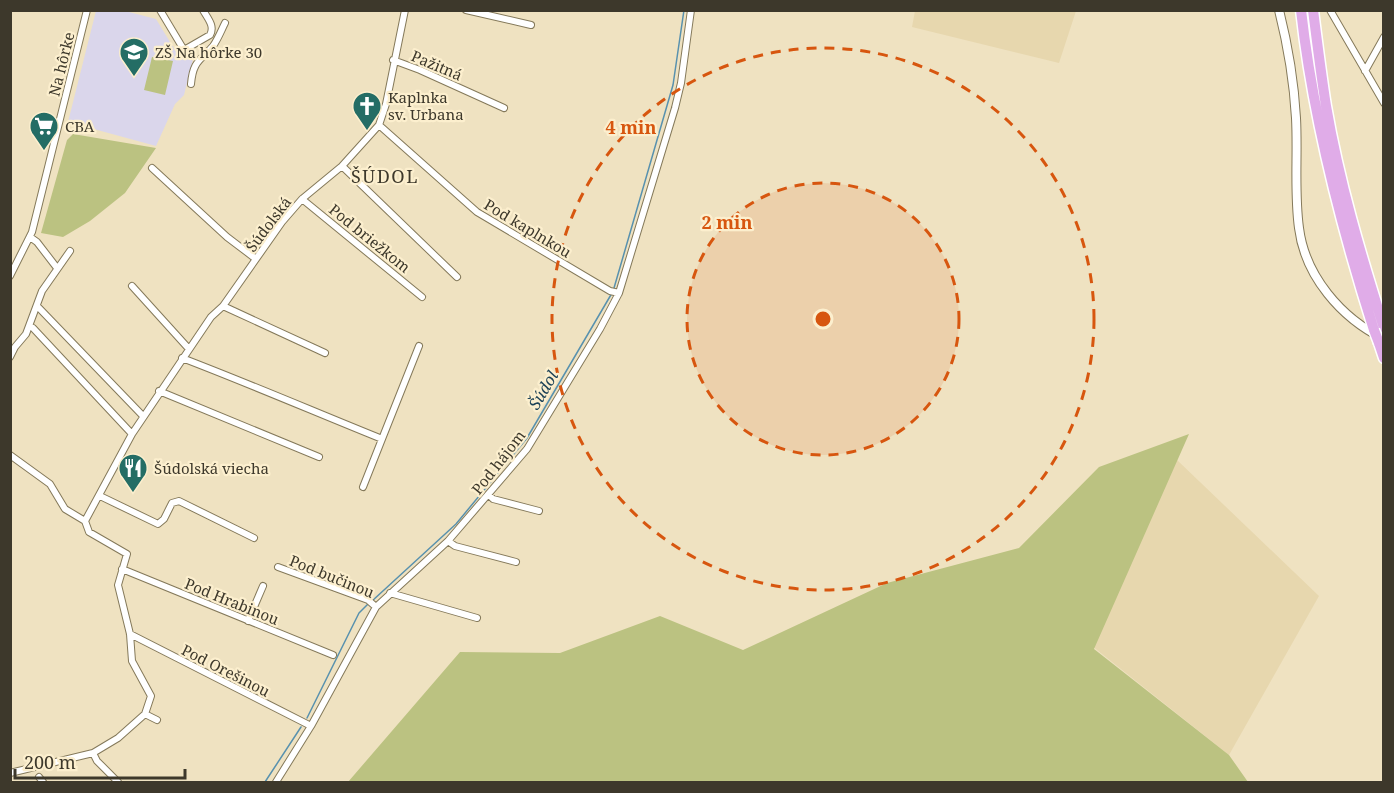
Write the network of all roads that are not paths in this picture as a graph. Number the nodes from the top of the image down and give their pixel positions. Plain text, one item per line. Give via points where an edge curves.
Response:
1 (87, 10) edge
2 (160, 10) edge
3 (203, 10) edge
4 (466, 10) edge
5 (691, 10) edge
6 (1279, 10) edge
7 (1301, 10) edge
8 (1313, 10) edge
9 (1330, 10) edge
10 (1336, 10) edge
11 (403, 11) edge
12 (1335, 21) junction
13 (225, 23) dead end
14 (531, 25) dead end
15 (212, 32) junction
16 (219, 35) junction
17 (1383, 37) edge
18 (393, 60) junction
19 (1365, 71) junction
20 (191, 84) dead end
21 (1383, 103) edge
22 (504, 108) dead end
23 (379, 125) junction
24 (342, 166) junction
25 (153, 168) dead end
26 (302, 199) junction
27 (30, 237) junction
28 (70, 251) dead end
29 (256, 259) junction
30 (57, 268) junction
31 (10, 276) edge
32 (457, 277) dead end
33 (132, 285) dead end
34 (615, 292) junction
35 (422, 297) dead end
36 (223, 306) junction
37 (39, 308) dead end
38 (33, 328) dead end
39 (1379, 329) edge
40 (1381, 341) edge
41 (13, 345) edge
42 (419, 346) dead end
43 (189, 349) junction
44 (325, 353) dead end
45 (10, 357) edge
46 (182, 358) junction
47 (1383, 358) edge
48 (159, 392) junction
49 (143, 416) junction
50 (132, 434) junction
51 (382, 439) junction
52 (10, 455) edge
53 (319, 457) dead end
54 (363, 487) dead end
55 (489, 495) junction
56 (100, 496) junction
57 (539, 511) dead end
58 (86, 521) junction
59 (255, 538) dead end
60 (448, 541) junction
61 (516, 562) dead end
62 (279, 567) dead end
63 (122, 569) junction
64 (263, 586) dead end
65 (390, 594) junction
66 (372, 604) junction
67 (477, 618) dead end
68 (248, 621) junction
69 (130, 634) junction
70 (333, 656) dead end
71 (144, 714) junction
72 (157, 720) dead end
73 (311, 726) junction
74 (93, 753) junction
75 (10, 773) edge
76 (118, 783) edge
77 (276, 783) edge

1 - 27 street, Na hôrke
2 - 15 street via 184,50
3 - 15 street
4 - 14 street
5 - 34 street, Pod hájom via 675,108
6 - 40 street via 1292,78 1299,228 1305,252 1327,294 1362,329
7 - 39 highway via 1328,162 1349,245
8 - 39 highway via 1326,107
9 - 12 street
10 - 12 street
11 - 18 street, Šúdolská
12 - 19 street
13 - 16 street
15 - 16 street
16 - 20 street via 196,63
17 - 19 street
18 - 22 street, Pažitná
18 - 23 street, Šúdolská
19 - 21 street
23 - 24 street, Šúdolská
23 - 34 street, Pod kaplnkou via 477,212
24 - 26 street, Šúdolská
24 - 32 street
25 - 29 street
26 - 29 street, Šúdolská
26 - 35 street, Pod briežkom
27 - 30 street
27 - 31 street, Na hôrke
28 - 30 street
29 - 36 street, Šúdolská
30 - 41 street via 36,304 22,341
33 - 43 street
34 - 55 street, Pod hájom via 600,329 527,449
36 - 43 street, Šúdolská
36 - 44 street
37 - 49 street
38 - 50 street
39 - 40 highway, bridge
40 - 47 highway
41 - 45 street
42 - 51 street
43 - 46 street, Šúdolská
46 - 48 street, Šúdolská
46 - 51 street
48 - 49 street, Šúdolská
48 - 53 street
49 - 50 street, Šúdolská
50 - 56 street, Šúdolská
51 - 54 street
52 - 58 street via 50,484 65,509
55 - 57 street
55 - 60 street, Pod hájom
56 - 58 street, Šúdolská
56 - 59 street via 158,524 172,503 179,501
58 - 63 street via 89,532 127,554
60 - 61 street
60 - 65 street, Pod hájom
62 - 66 street, Pod bučinou
63 - 68 street, Pod Hrabinou
63 - 69 street via 118,585
64 - 68 street
65 - 66 street, Pod hájom
65 - 67 street
66 - 73 street, Pod hájom
68 - 70 street, Pod Hrabinou
69 - 71 street via 132,662 151,696
69 - 73 street, Pod Orešinou
71 - 72 street
71 - 74 street via 118,738
73 - 77 street, Pod hájom
74 - 75 street
74 - 76 street

